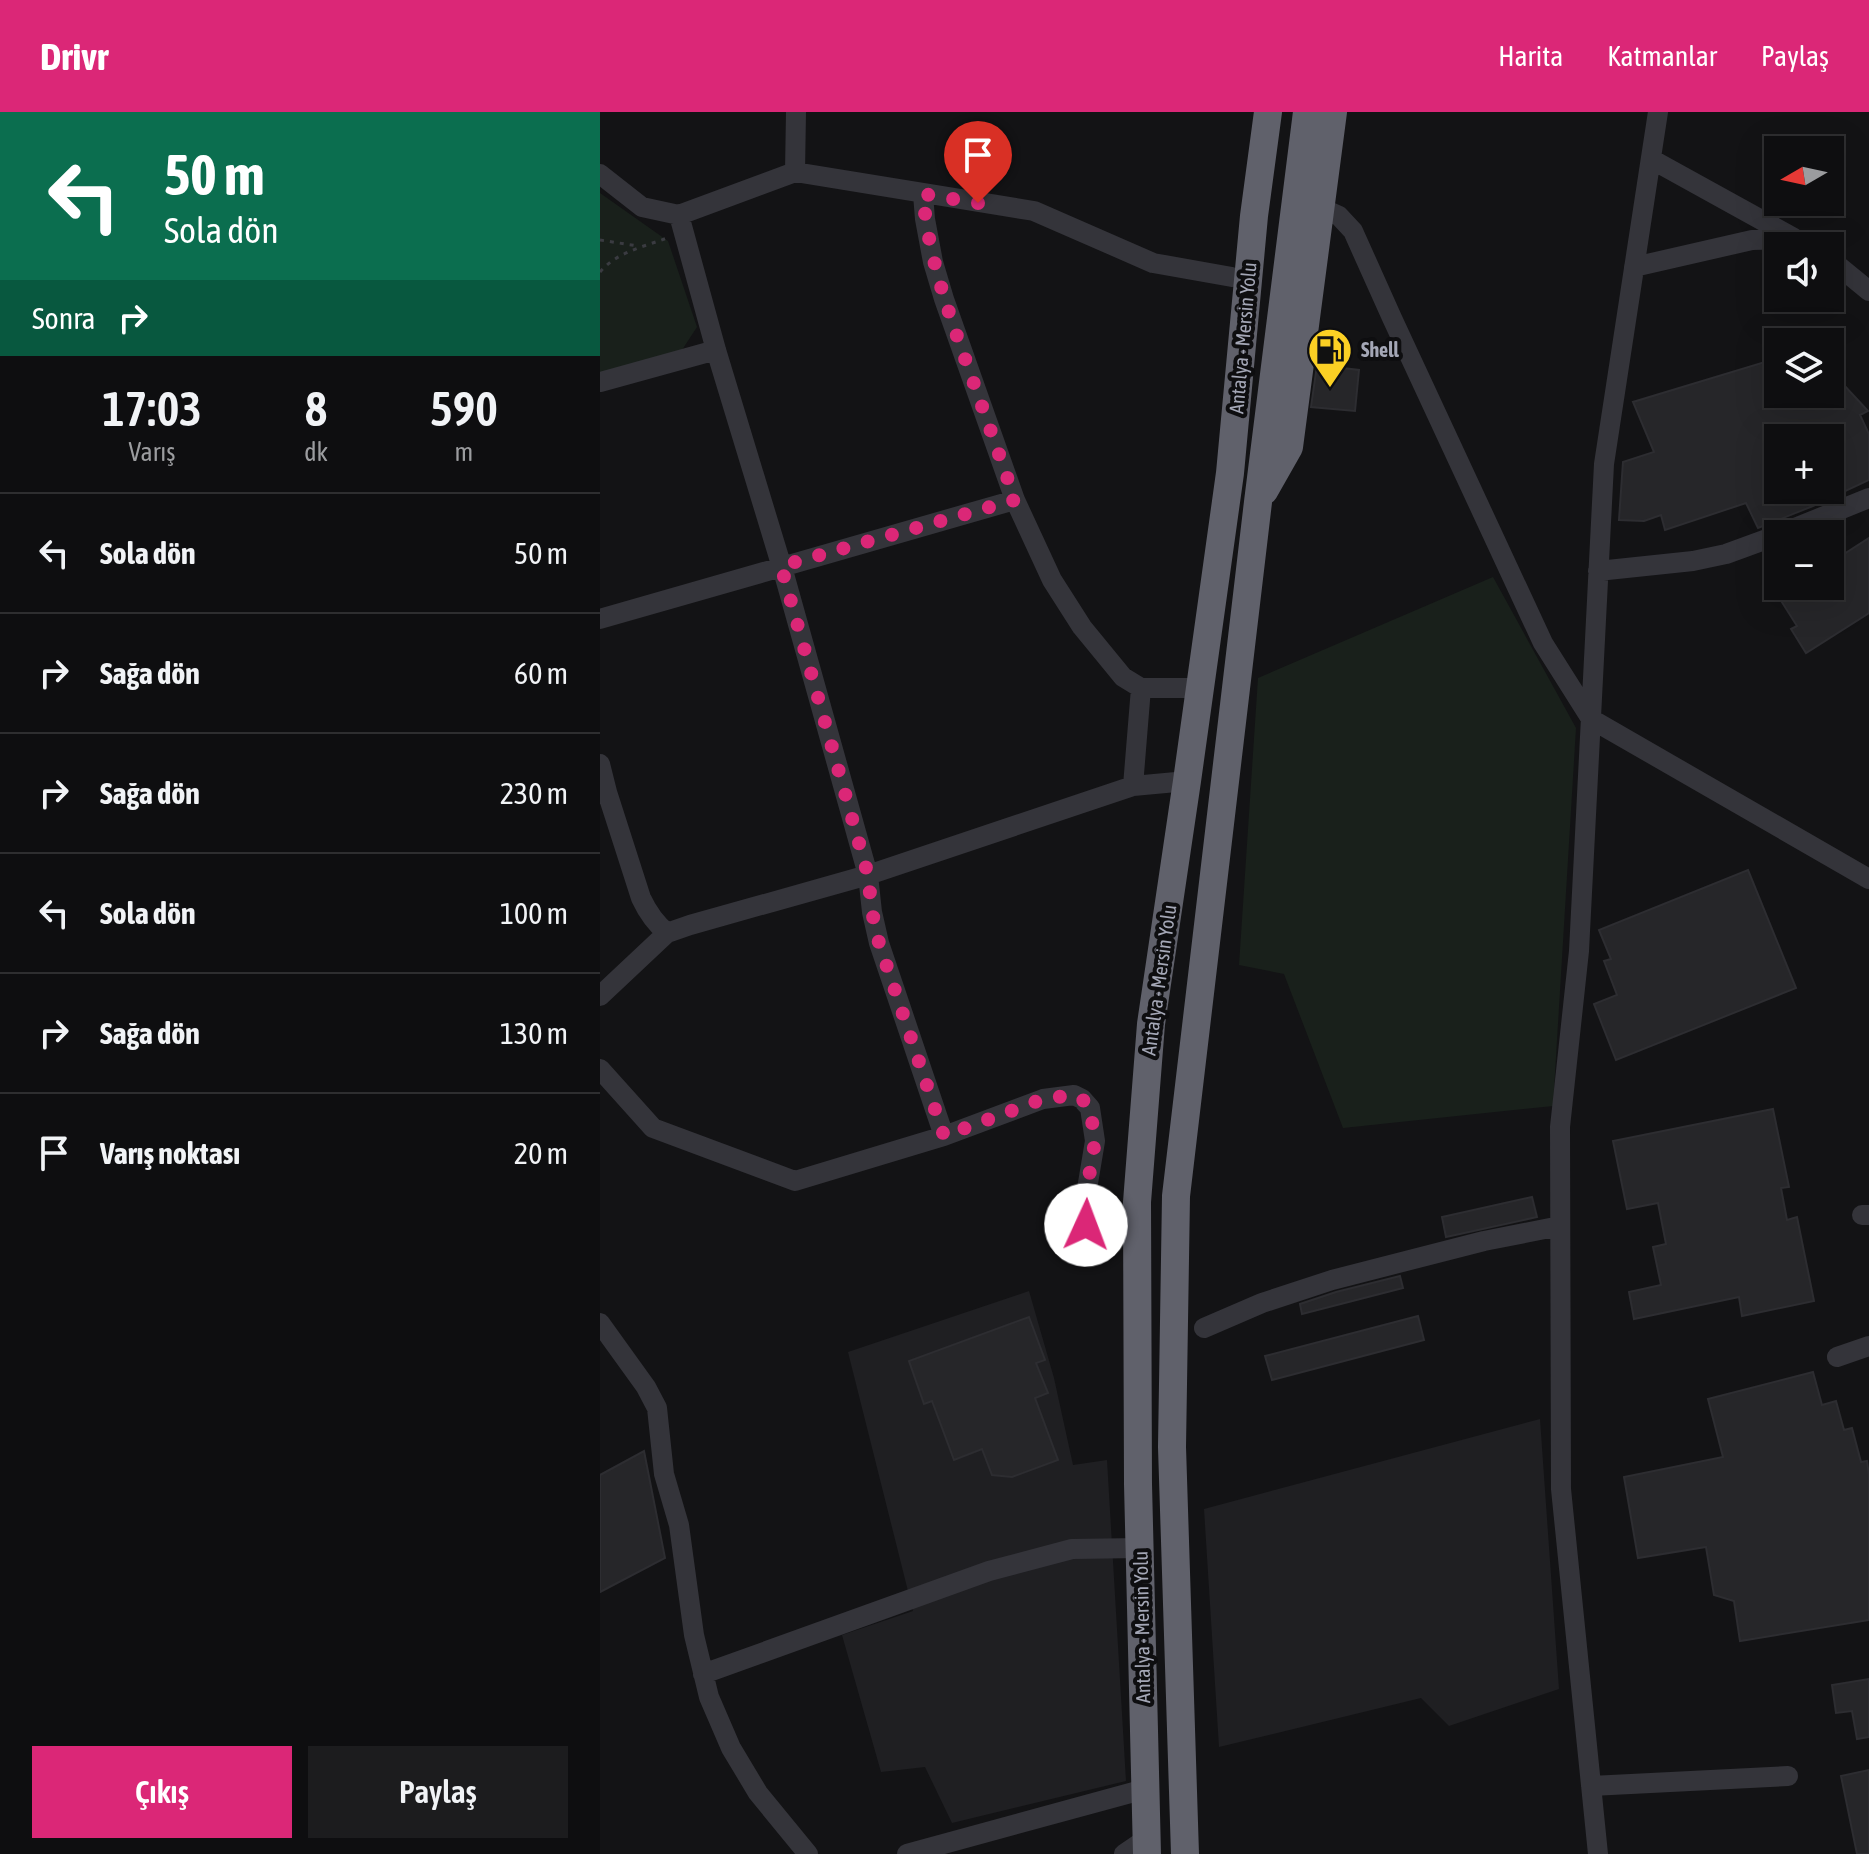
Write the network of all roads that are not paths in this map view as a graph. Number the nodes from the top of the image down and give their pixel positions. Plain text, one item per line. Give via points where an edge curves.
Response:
1 (796, 112) edge
2 (1252, 112) edge
3 (1268, 112) edge
4 (1307, 112) edge
5 (1333, 112) edge
6 (1658, 112) edge
7 (1651, 159) junction
8 (795, 172) junction
9 (600, 174) edge
10 (923, 194) junction
11 (1321, 208) junction
12 (681, 222) junction
13 (1784, 232) edge
14 (1764, 240) edge
15 (1634, 267) junction
16 (1844, 270) edge
17 (1232, 277) junction
18 (1869, 291) edge
19 (716, 350) junction
20 (600, 382) edge
21 (1230, 473) junction
22 (1869, 498) edge
23 (1015, 500) junction
24 (1258, 502) junction
25 (1814, 520) edge
26 (1764, 540) edge
27 (781, 566) junction
28 (1598, 571) junction
29 (600, 619) edge
30 (1141, 688) junction
31 (1200, 688) junction
32 (1591, 719) junction
33 (600, 764) edge
34 (1187, 781) junction
35 (1133, 786) junction
36 (603, 793) edge
37 (868, 875) junction
38 (1869, 879) edge
39 (667, 933) junction
40 (600, 996) edge
41 (600, 1069) edge
42 (944, 1136) junction
43 (1086, 1225) dead end
44 (1560, 1226) junction
45 (600, 1323) edge
46 (1204, 1328) dead end
47 (1869, 1346) edge
48 (1837, 1357) dead end
49 (1140, 1548) junction
50 (703, 1674) junction
51 (1788, 1776) dead end
52 (1591, 1786) junction
53 (1145, 1789) junction
54 (1139, 1849) edge
55 (808, 1854) edge
56 (907, 1854) edge
57 (1185, 1854) edge
58 (1598, 1854) edge

1 - 8 street
2 - 17 highway
3 - 21 highway, Antalya - Mersin Yolu
4 - 24 highway, Antalya - Mersin Yolu
5 - 11 highway
6 - 7 street
7 - 13 street
7 - 15 street
8 - 10 street
8 - 12 street
9 - 12 street via 642,207
10 - 17 street via 1034,211 1153,263
10 - 23 street via 944,299
11 - 24 highway via 1289,447
11 - 32 street via 1339,216 1353,231 1543,643
12 - 19 street
14 - 15 street
15 - 28 street via 1604,464
16 - 18 street
17 - 21 highway
19 - 20 street
19 - 27 street
21 - 31 highway, Antalya - Mersin Yolu
22 - 25 street
23 - 27 street
23 - 30 street via 1052,580 1082,627 1123,677
24 - 57 highway, Antalya - Mersin Yolu via 1176,1196 1172,1447
26 - 28 street via 1693,561
27 - 29 street
27 - 37 street
28 - 32 street
30 - 31 street
30 - 35 street
31 - 34 highway, Antalya - Mersin Yolu
32 - 38 street
32 - 44 street via 1579,951 1560,1127
33 - 36 street
34 - 35 street
34 - 49 highway, Antalya - Mersin Yolu via 1151,1024 1137,1202
35 - 37 street
36 - 39 street via 641,898
37 - 39 street
37 - 42 street via 879,943
39 - 40 street
41 - 42 street via 653,1128 795,1181
42 - 43 street via 1043,1099 1082,1099 1090,1108 1095,1141
44 - 46 street via 1332,1280
44 - 52 street via 1561,1489
45 - 50 street via 657,1408 664,1474 679,1525
47 - 48 street
49 - 50 street via 1072,1549 989,1571
49 - 53 highway, Antalya - Mersin Yolu
50 - 55 street via 731,1748 758,1793
51 - 52 street
52 - 58 street
53 - 54 highway, Antalya - Mersin Yolu
53 - 56 street

